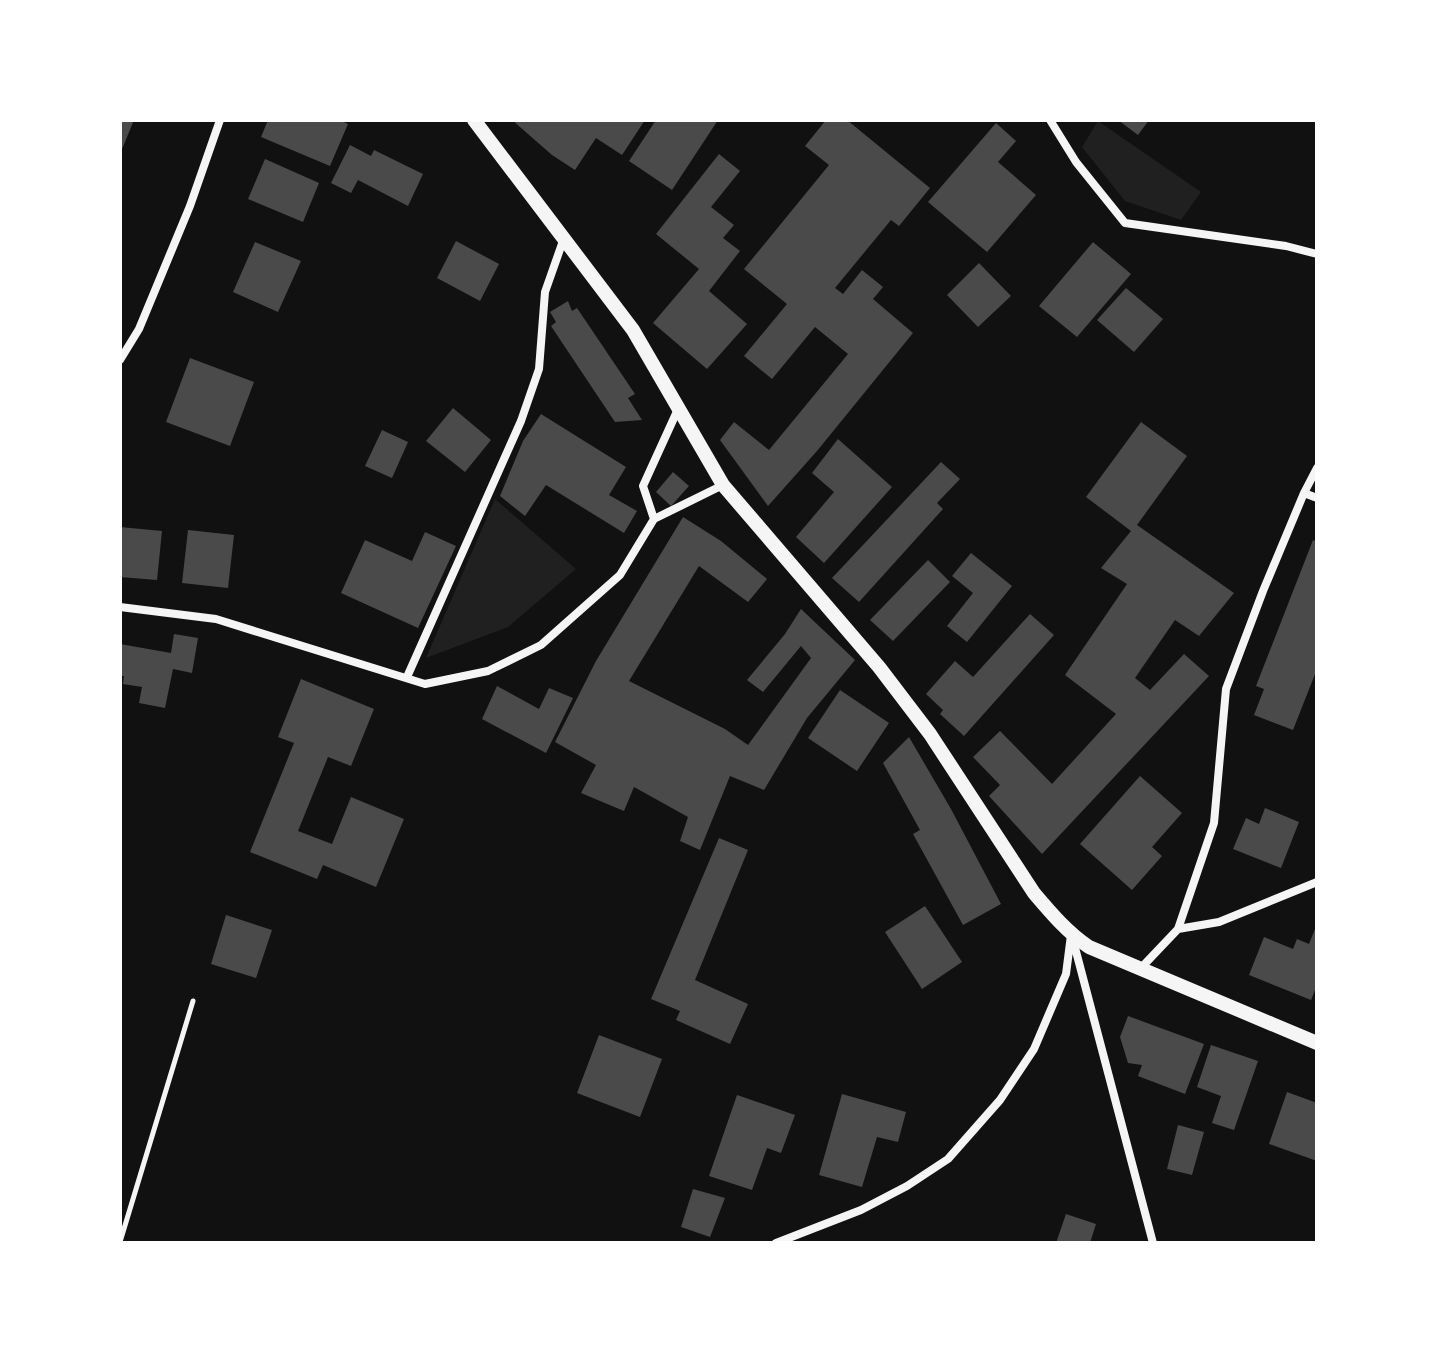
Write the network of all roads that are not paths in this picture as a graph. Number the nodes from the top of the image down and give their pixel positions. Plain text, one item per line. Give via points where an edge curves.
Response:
1 (220, 120) edge
2 (474, 120) edge
3 (1050, 120) edge
4 (564, 238) junction
5 (1317, 254) edge
6 (120, 360) edge
7 (679, 407) junction
8 (1317, 468) edge
9 (723, 485) junction
10 (1304, 493) junction
11 (1317, 498) edge
12 (654, 519) junction
13 (120, 607) edge
14 (407, 677) junction
15 (1317, 882) edge
16 (1178, 929) junction
17 (1071, 935) junction
18 (1140, 970) junction
19 (1317, 1043) edge
20 (776, 1243) edge
21 (1153, 1243) edge

1 - 6 street via 145,315
2 - 4 street
3 - 5 street via 1125,223
4 - 7 street via 633,330
4 - 14 street via 545,292 539,369 521,421
7 - 9 street
7 - 12 street via 643,486
8 - 10 street
9 - 12 street
9 - 17 street via 879,667 930,734 1034,893
10 - 11 street
10 - 16 street via 1226,689 1214,823
12 - 14 street via 620,575 541,645 488,671 425,684
13 - 14 street via 216,619
15 - 16 street via 1219,922
16 - 18 street
17 - 18 street
17 - 20 street via 1066,974 1034,1049 1000,1100 948,1159 861,1210
17 - 21 street
18 - 19 street

